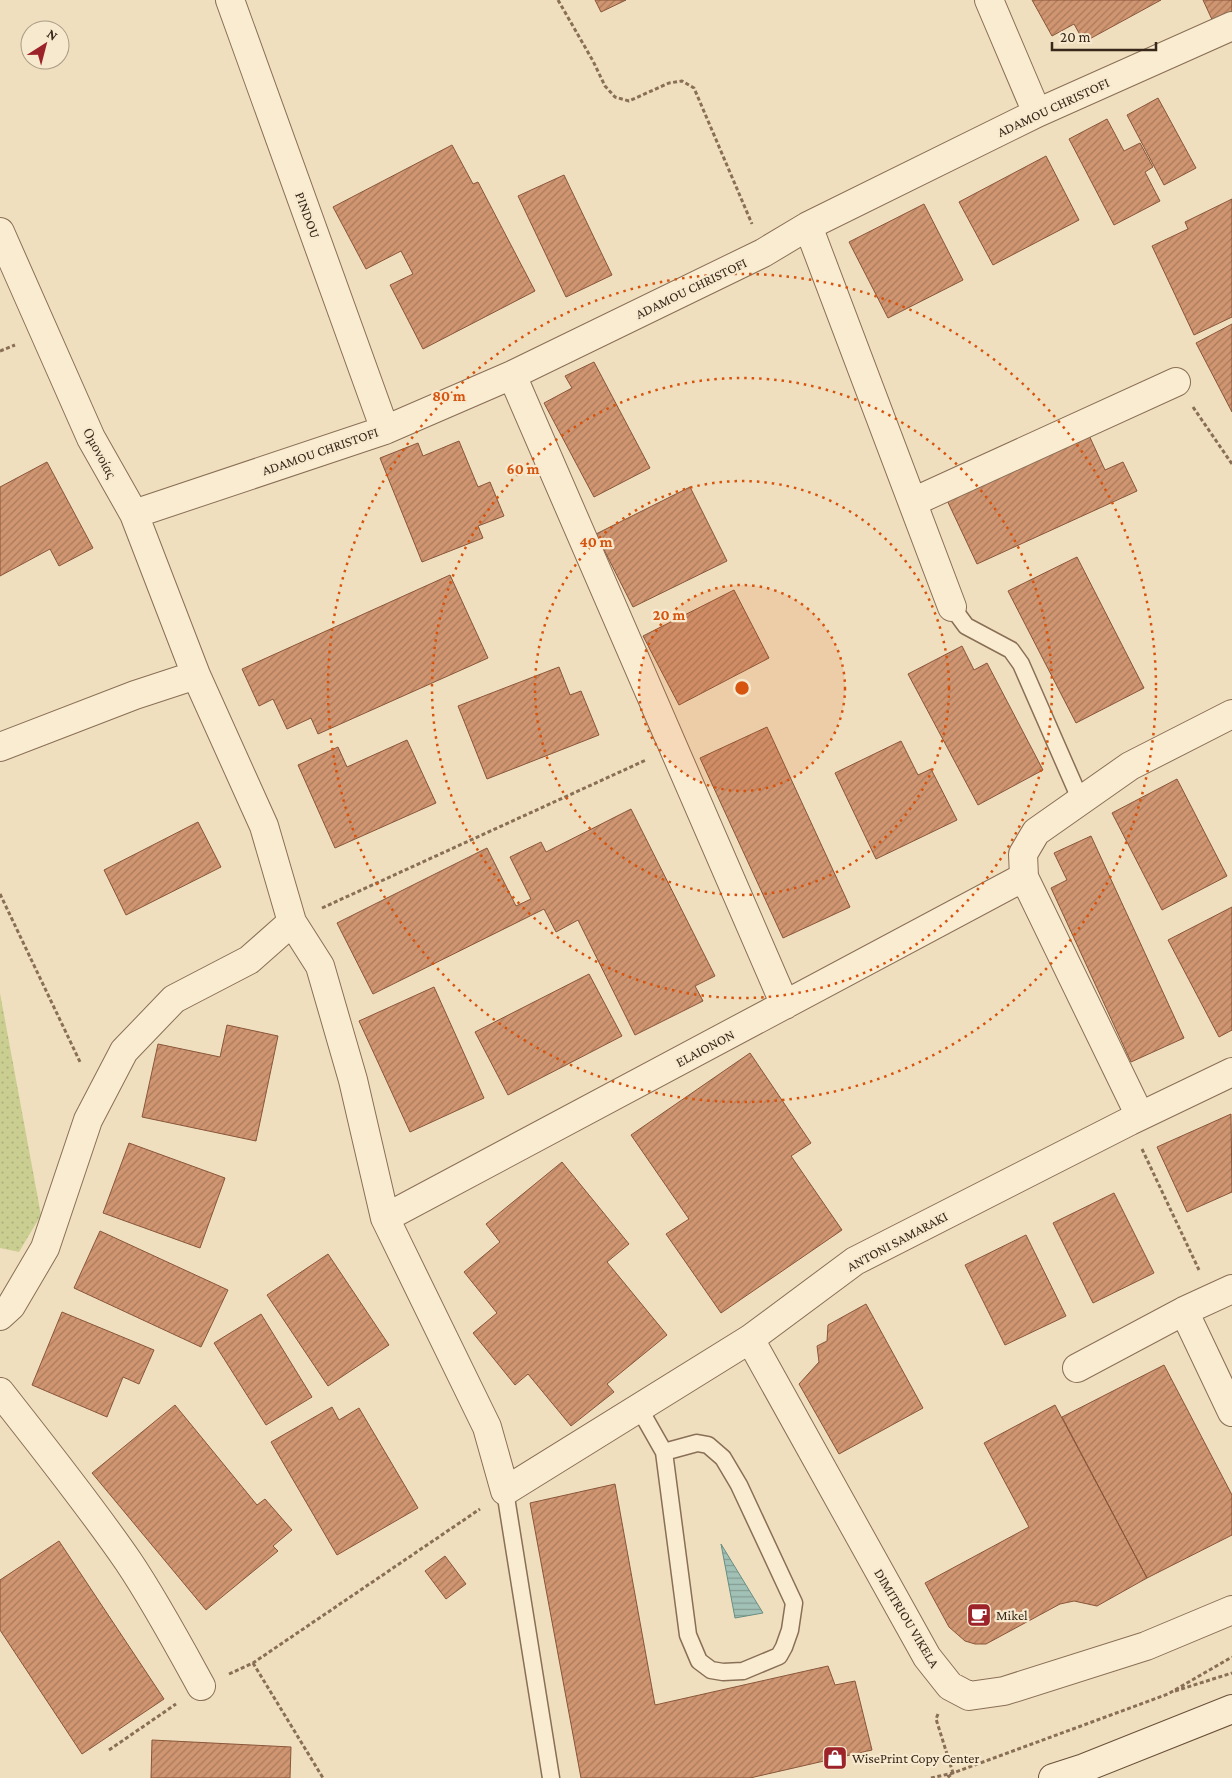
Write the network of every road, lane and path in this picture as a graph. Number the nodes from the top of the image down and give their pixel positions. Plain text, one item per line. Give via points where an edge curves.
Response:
1 (230, 0) edge
2 (558, 0) edge
3 (989, 0) edge
4 (1232, 26) edge
5 (1037, 113) junction
6 (808, 226) junction
7 (0, 232) edge
8 (763, 253) junction
9 (512, 376) junction
10 (1176, 382) joint
11 (385, 430) junction
12 (1232, 464) edge
13 (913, 502) junction
14 (134, 514) junction
15 (952, 607) joint
16 (196, 675) junction
17 (1232, 714) edge
18 (0, 746) edge
19 (673, 747) junction
20 (1081, 801) junction
21 (1024, 877) junction
22 (0, 894) edge
23 (292, 922) junction
24 (785, 1005) junction
25 (1232, 1072) edge
26 (98, 1101) junction
27 (1135, 1119) junction
28 (385, 1218) junction
29 (1222, 1293) edge
30 (1184, 1311) junction
31 (0, 1316) edge
32 (750, 1339) junction
33 (1077, 1368) dead end
34 (0, 1392) edge
35 (639, 1408) junction
36 (1232, 1412) edge
37 (664, 1452) junction
38 (505, 1491) junction
39 (1232, 1610) edge
40 (1232, 1657) edge
41 (253, 1664) junction
42 (1232, 1673) edge
43 (201, 1686) junction
44 (950, 1686) junction
45 (1168, 1694) junction
46 (1232, 1709) edge
47 (109, 1750) dead end
48 (953, 1773) junction
49 (323, 1778) edge
50 (551, 1778) edge
51 (930, 1778) edge
52 (947, 1778) edge
53 (1053, 1778) edge

1 - 11 street, PINDOU
2 - 8 path via 605,86 615,97 629,101 669,83 682,81 694,88
3 - 5 street
4 - 5 street, ADAMOU CHRISTOFI
5 - 6 street, ADAMOU CHRISTOFI
6 - 8 street, ADAMOU CHRISTOFI
6 - 13 street
7 - 14 street, Ομονοίας via 91,438
8 - 9 street, ADAMOU CHRISTOFI
9 - 11 street, ADAMOU CHRISTOFI
9 - 19 street
10 - 12 path
10 - 13 street
11 - 14 street, ADAMOU CHRISTOFI
13 - 15 street
14 - 16 street, Ομονοίας
15 - 20 lane via 966,626 1011,650 1021,664
16 - 18 street
16 - 23 street, Ομονοίας via 264,826
17 - 20 street via 1130,766
19 - 23 path
19 - 24 street
20 - 21 street via 1036,832 1023,854
21 - 24 street, ELAIONON
21 - 27 street
22 - 26 path
23 - 26 street via 249,960 174,999 124,1051
23 - 28 street, Ομονοίας via 320,966 353,1080
24 - 28 street, ELAIONON
25 - 27 street, ANTONI SAMARAKI
26 - 31 street via 88,1120 45,1248 11,1306
27 - 29 path
27 - 32 street, ANTONI SAMARAKI via 855,1261
28 - 38 street, Ομονοίας via 487,1427
29 - 30 street
30 - 33 street
30 - 36 street
32 - 35 street, ANTONI SAMARAKI
32 - 44 street, DIMITRIOU VIKELA via 926,1657
34 - 43 street via 129,1562
35 - 37 lane
35 - 38 street, ANTONI SAMARAKI
37 - 37 lane via 688,1635 699,1661 711,1670 723,1672 743,1671 772,1660 784,1647 794,1604 739,1485 723,1458 708,1445 697,1443
38 - 41 path
38 - 50 lane
39 - 44 street, DIMITRIOU VIKELA via 1146,1646 1004,1691 969,1696
40 - 45 path
41 - 43 path
41 - 49 path
42 - 45 path
43 - 47 path
44 - 48 path via 936,1719
45 - 48 path
46 - 53 street
48 - 51 path
48 - 52 path

